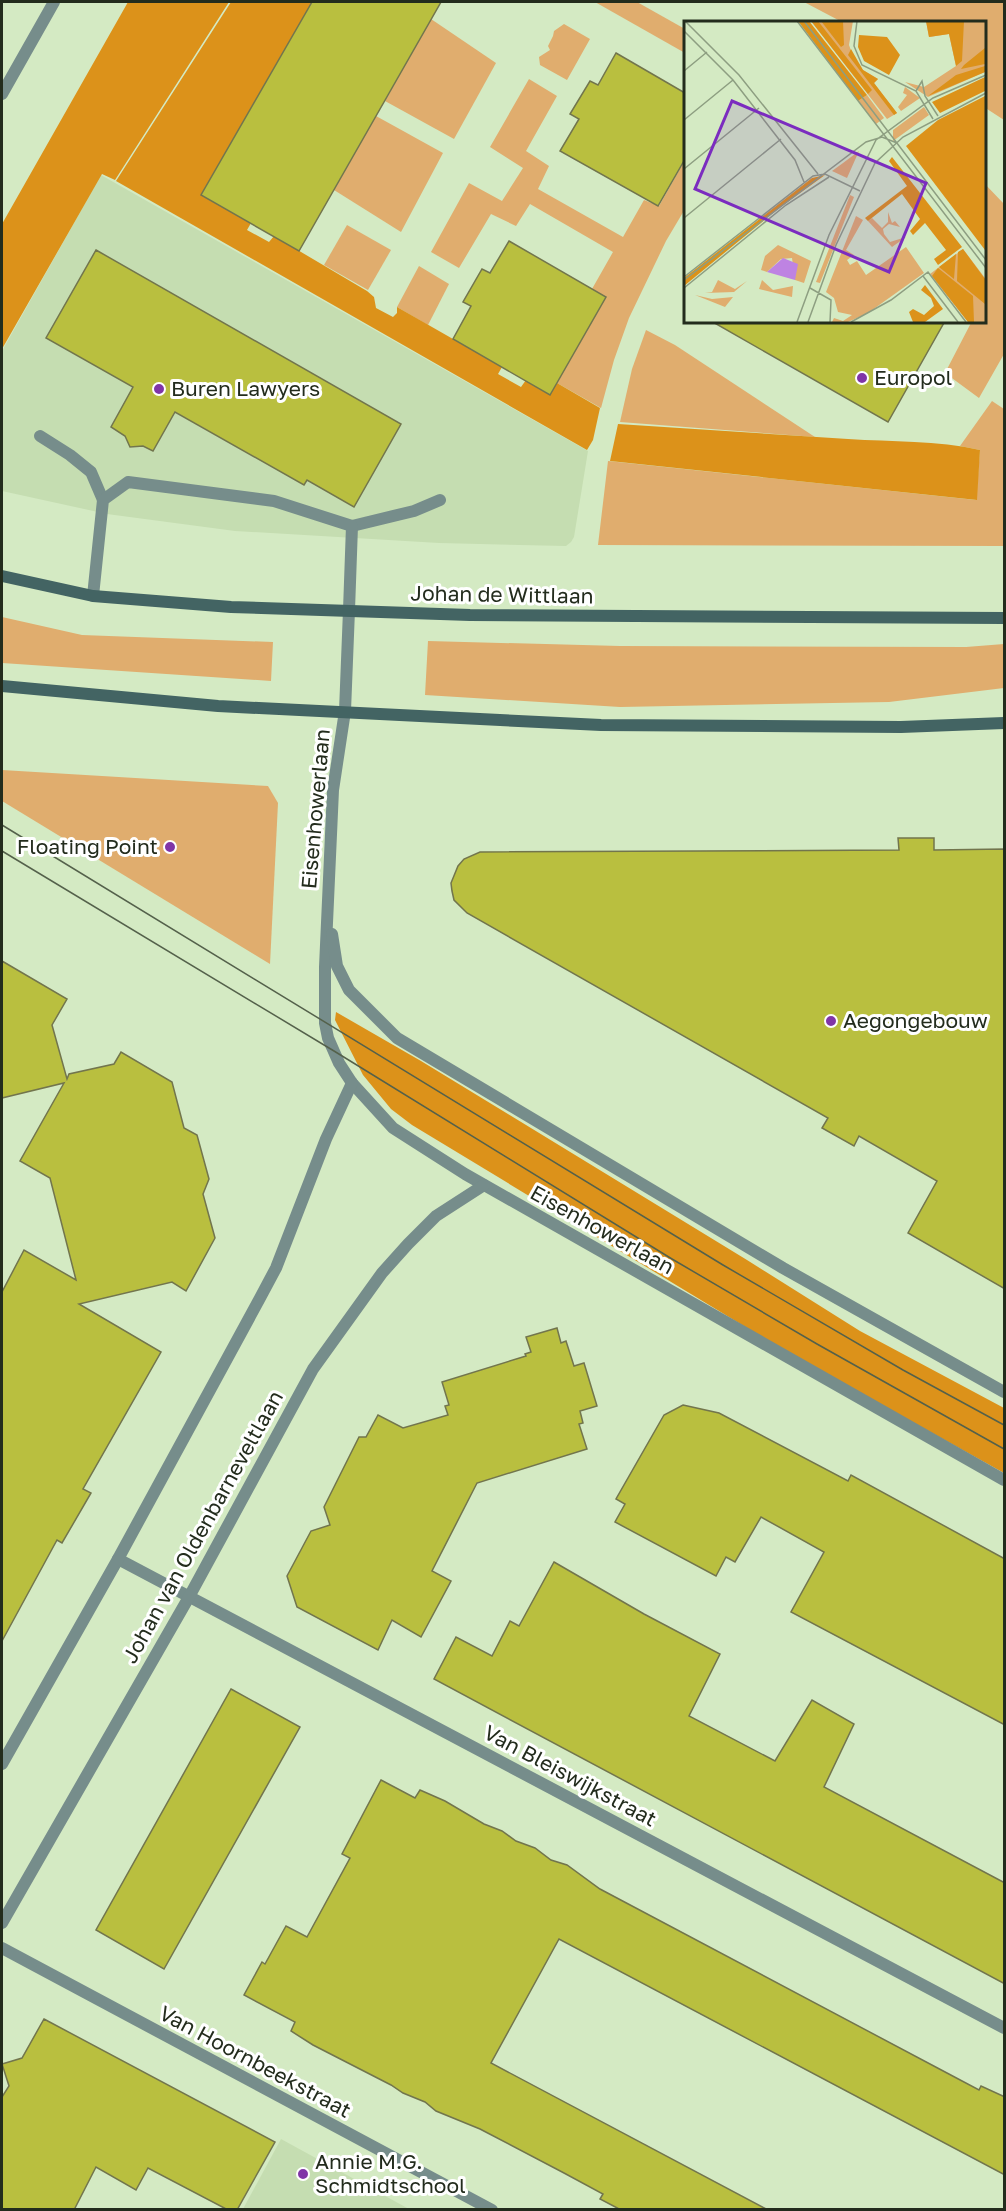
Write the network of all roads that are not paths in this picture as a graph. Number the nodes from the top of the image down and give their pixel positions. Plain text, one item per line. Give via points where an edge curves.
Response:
1 (54, 2) edge
2 (2, 94) edge
3 (40, 436) dead end
4 (103, 500) junction
5 (440, 500) dead end
6 (352, 526) junction
7 (2, 576) edge
8 (93, 596) junction
9 (349, 610) junction
10 (1005, 618) edge
11 (2, 686) edge
12 (345, 711) junction
13 (1005, 723) edge
14 (328, 910) junction
15 (352, 1083) junction
16 (484, 1185) junction
17 (1005, 1392) edge
18 (1005, 1480) edge
19 (118, 1559) junction
20 (189, 1597) junction
21 (2, 1764) edge
22 (2, 1923) edge
23 (2, 1948) edge
24 (1005, 2028) edge
25 (492, 2210) edge

1 - 2 street
3 - 4 street via 91,472
4 - 6 street via 128,482 274,501
4 - 8 street
5 - 6 street via 414,511
6 - 9 street, Eisenhowerlaan
7 - 8 main road, Johan de Wittlaan
8 - 9 main road, Johan de Wittlaan via 231,607
9 - 10 main road, Johan de Wittlaan via 470,615
9 - 12 street, Eisenhowerlaan
11 - 12 main road via 218,706
12 - 13 main road via 601,725 901,728
12 - 14 street, Eisenhowerlaan via 333,790
14 - 15 street, Eisenhowerlaan via 325,1023 339,1063
14 - 17 street, Eisenhowerlaan via 337,966 349,990 397,1038 783,1268
15 - 16 street, Eisenhowerlaan via 393,1128
15 - 19 street via 276,1268
16 - 18 street, Eisenhowerlaan
16 - 20 street, Johan van Oldenbarneveltlaan via 436,1216 408,1244 332,1342 313,1369
19 - 20 street, Van Bleiswijkstraat
19 - 21 street
20 - 22 street, Johan van Oldenbarneveltlaan
20 - 24 street, Van Bleiswijkstraat
23 - 25 street, Van Hoornbeekstraat

